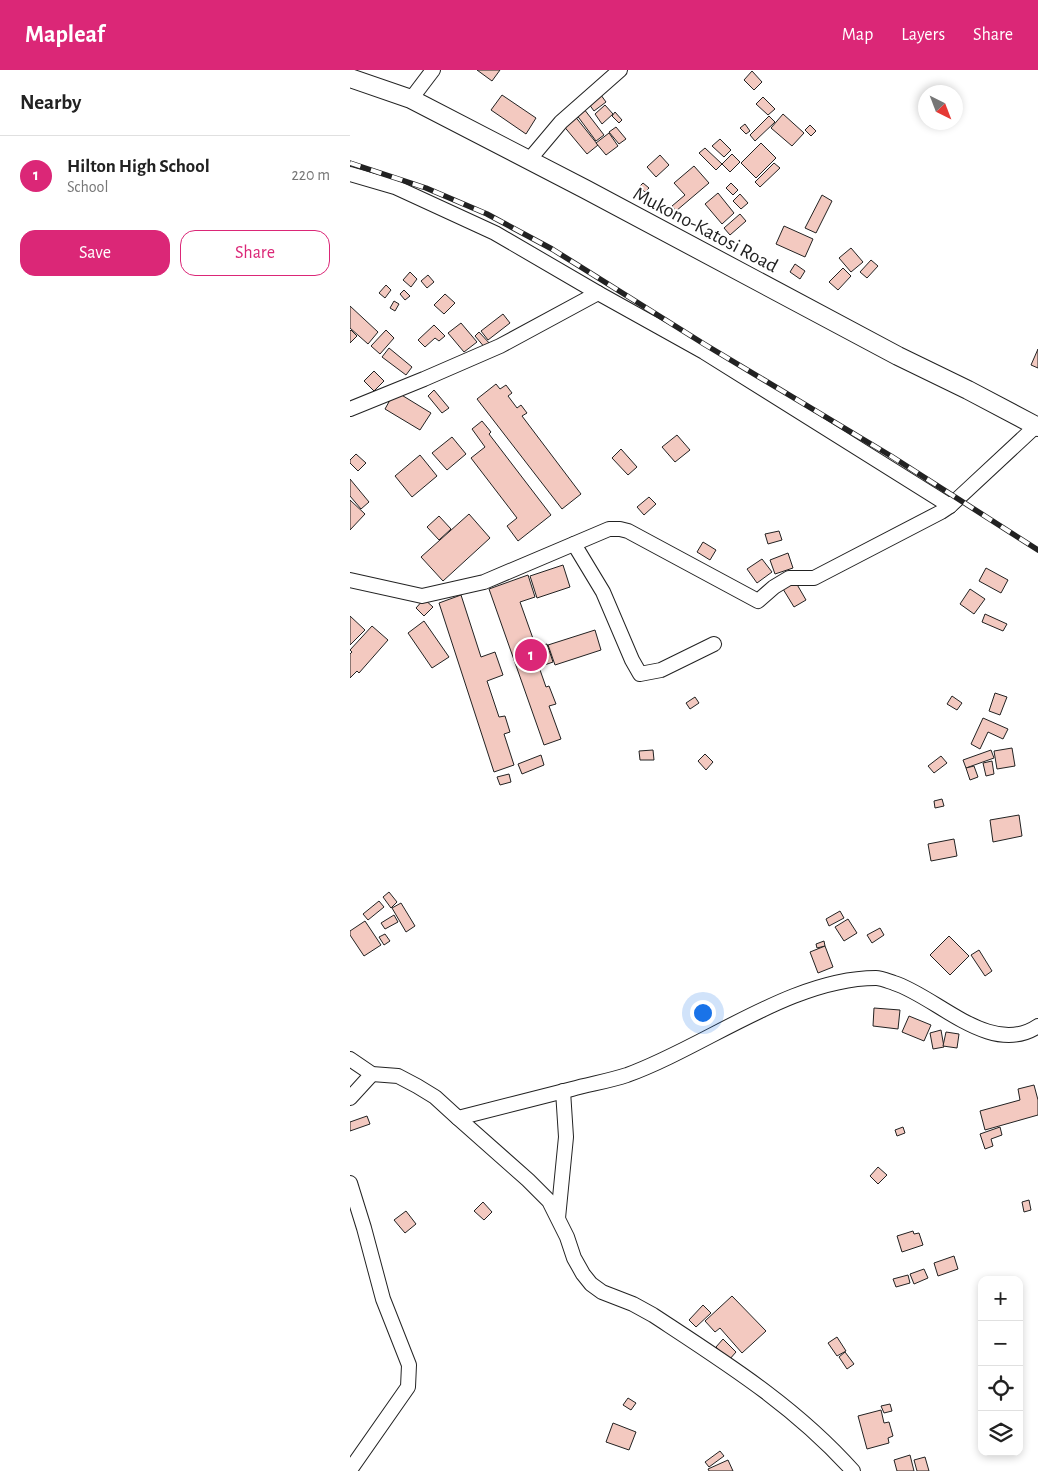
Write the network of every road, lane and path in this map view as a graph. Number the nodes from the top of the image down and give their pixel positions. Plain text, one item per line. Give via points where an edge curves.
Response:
1 (433, 70) edge
2 (620, 70) edge
3 (350, 78) edge
4 (412, 99) junction
5 (529, 160) junction
6 (350, 174) edge
7 (598, 293) junction
8 (350, 409) edge
9 (1037, 426) edge
10 (950, 506) junction
11 (574, 544) junction
12 (350, 580) edge
13 (714, 644) dead end
14 (1038, 1026) edge
15 (350, 1058) edge
16 (372, 1074) junction
17 (563, 1091) junction
18 (350, 1098) edge
19 (458, 1118) junction
20 (350, 1183) edge
21 (558, 1218) junction
22 (350, 1470) edge
23 (853, 1471) edge

1 - 4 street
2 - 5 street via 560,122
3 - 4 main road, Mukono-Katosi Road
4 - 5 main road, Mukono-Katosi Road
5 - 9 main road, Mukono-Katosi Road
6 - 7 street via 395,187 495,233
7 - 8 street via 500,346
7 - 10 street via 704,352
9 - 10 street
10 - 11 street via 814,578 789,578 758,601 628,531 609,529
11 - 12 street via 484,582 422,596
11 - 13 street via 603,592 640,674 661,670
14 - 17 street via 1029,1032 1005,1035 984,1030 907,987 877,977 835,983 791,997 627,1075
15 - 16 street
16 - 18 street
16 - 19 street via 398,1076 418,1086
17 - 19 street
17 - 21 street via 566,1137
19 - 21 street via 528,1180 549,1201
20 - 22 street via 383,1299 410,1365 408,1386
21 - 23 street via 574,1258 591,1284 653,1315 769,1393 813,1430

